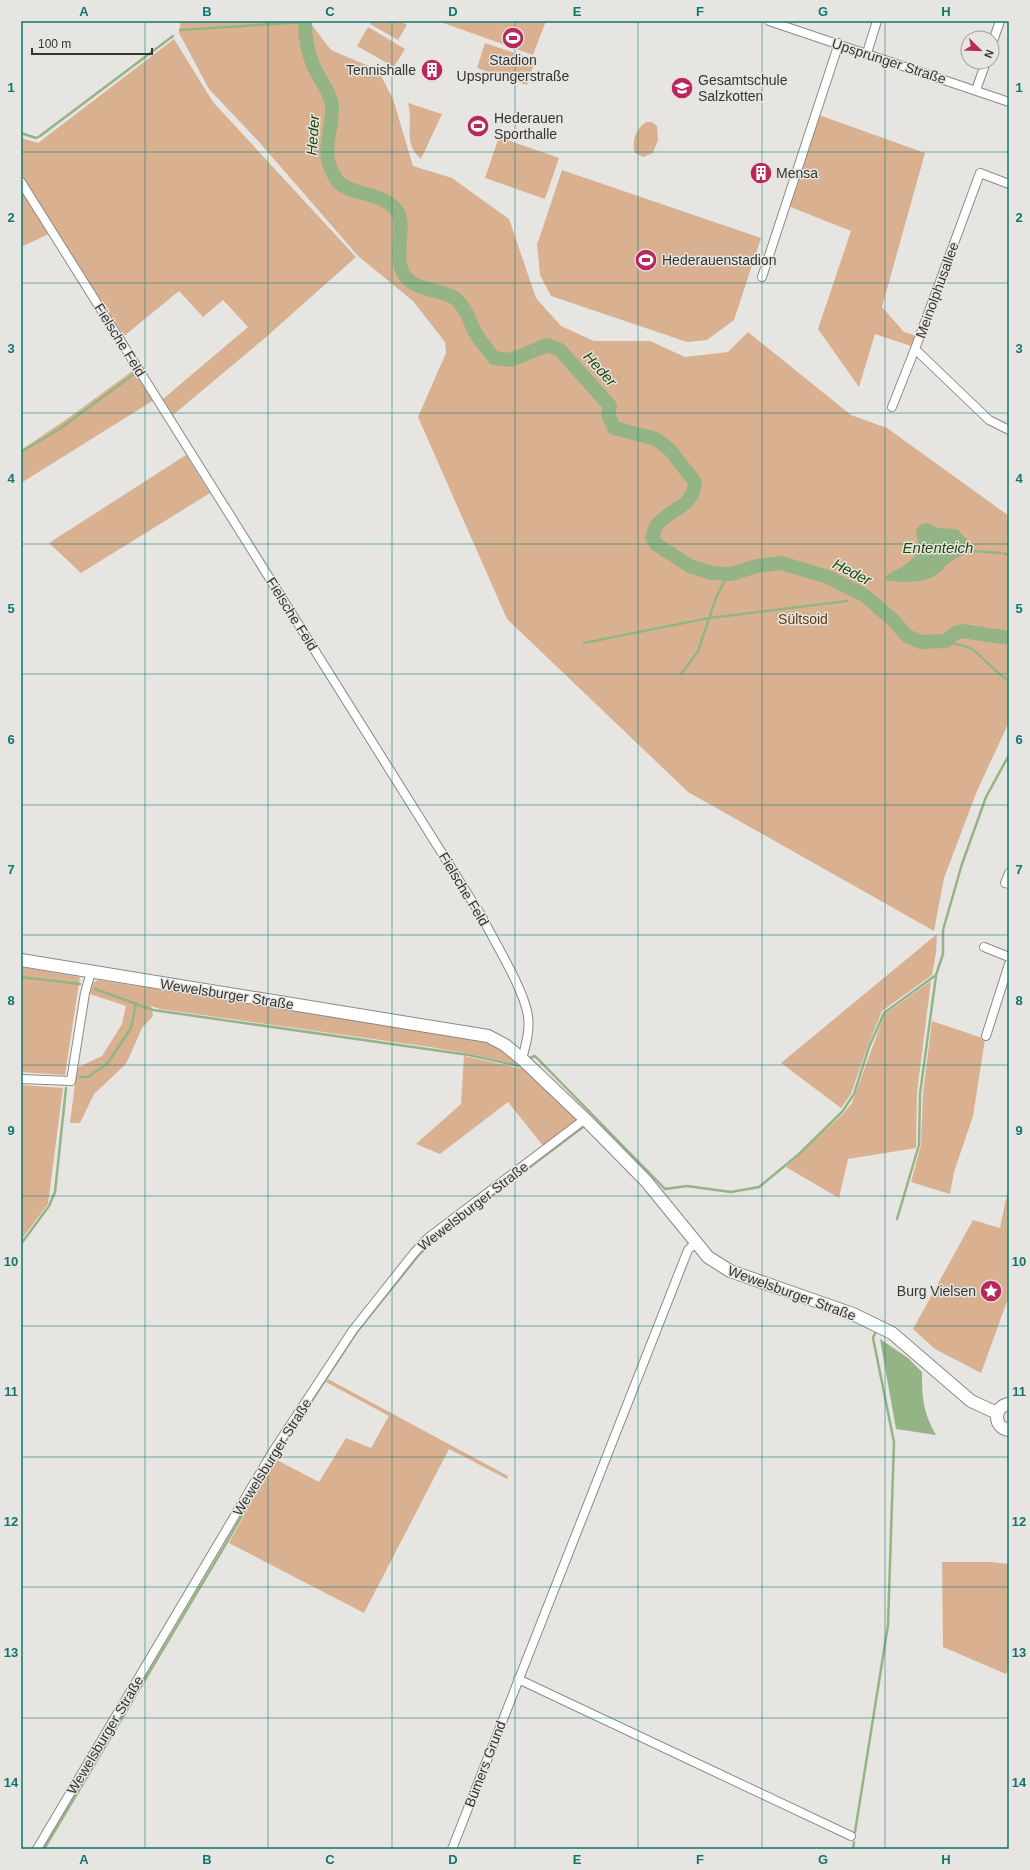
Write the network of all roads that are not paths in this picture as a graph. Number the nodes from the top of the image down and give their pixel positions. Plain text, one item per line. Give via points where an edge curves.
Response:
1 (770, 21) edge
2 (877, 21) edge
3 (839, 43) junction
4 (867, 53) junction
5 (983, 70) edge
6 (976, 90) junction
7 (1009, 102) edge
8 (21, 182) edge
9 (1009, 184) edge
10 (762, 277) dead end
11 (916, 349) junction
12 (892, 407) dead end
13 (1009, 430) edge
14 (1009, 872) edge
15 (1009, 884) edge
16 (984, 946) dead end
17 (1009, 957) edge
18 (21, 960) edge
19 (1009, 964) edge
20 (91, 972) junction
21 (986, 1036) dead end
22 (522, 1059) junction
23 (21, 1079) edge
24 (585, 1119) junction
25 (695, 1243) junction
26 (1009, 1404) edge
27 (997, 1413) junction
28 (1009, 1430) edge
29 (518, 1679) junction
30 (851, 1836) dead end
31 (37, 1849) edge
32 (452, 1849) edge

1 - 3 street, Upsprunger Straße
2 - 4 street
3 - 4 street, Upsprunger Straße
3 - 10 street
4 - 6 street, Upsprunger Straße
5 - 6 street
6 - 7 street, Upsprunger Straße
8 - 22 street, Fielsche Feld via 482,917 520,992 528,1015 529,1030
9 - 11 street, Meinolphusallee via 980,173
11 - 12 street, Meinolphusallee
11 - 13 street via 989,420
14 - 15 street via 1005,883
16 - 17 street
18 - 20 main road, Wewelsburger Straße
19 - 21 street
20 - 22 main road, Wewelsburger Straße via 488,1036 505,1045
20 - 23 street via 85,993 71,1081
22 - 24 main road, Wewelsburger Straße
24 - 25 main road, Wewelsburger Straße via 646,1181
24 - 31 street, Wewelsburger Straße via 428,1238 353,1330 272,1453
25 - 27 main road, Wewelsburger Straße via 708,1257 730,1271 853,1314 892,1333 971,1401
25 - 29 street, Bümers Grund via 688,1250
26 - 27 main road via 1001,1407
27 - 28 main road via 1000,1426
29 - 30 street
29 - 32 street, Bümers Grund

